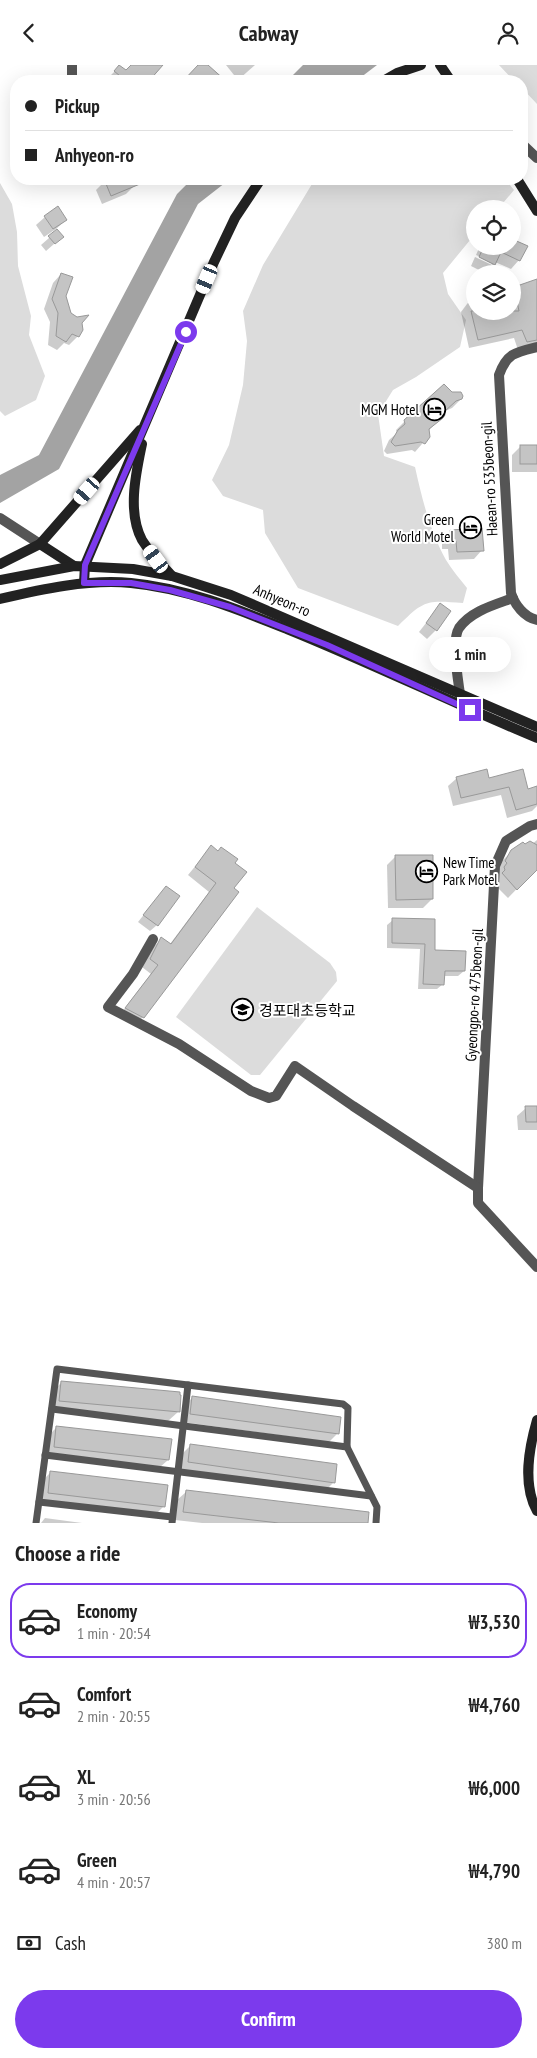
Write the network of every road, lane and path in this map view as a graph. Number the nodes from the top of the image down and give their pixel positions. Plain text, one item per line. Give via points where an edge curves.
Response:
1 (421, 65) edge
2 (440, 65) edge
3 (394, 75) edge
4 (451, 75) edge
5 (257, 185) edge
6 (521, 185) edge
7 (537, 211) edge
8 (537, 347) edge
9 (146, 424) junction
10 (0, 518) edge
11 (40, 544) junction
12 (0, 564) edge
13 (85, 565) junction
14 (74, 566) junction
15 (172, 576) junction
16 (0, 580) edge
17 (84, 583) junction
18 (513, 598) junction
19 (0, 599) edge
20 (537, 620) edge
21 (460, 694) junction
22 (537, 727) edge
23 (537, 738) edge
24 (537, 824) edge
25 (153, 939) dead end
26 (478, 1188) junction
27 (537, 1267) edge
28 (188, 1385) junction
29 (52, 1409) junction
30 (537, 1420) edge
31 (182, 1425) junction
32 (347, 1447) junction
33 (45, 1455) junction
34 (177, 1472) junction
35 (371, 1496) junction
36 (39, 1502) junction
37 (537, 1511) edge
38 (172, 1520) edge
39 (36, 1523) edge
40 (376, 1523) edge

1 - 3 street
2 - 4 street
5 - 9 street via 214,262
6 - 7 street
8 - 18 street, Haean-ro 535beon-gil via 513,352 499,375
9 - 11 street
9 - 13 street
9 - 15 street via 134,484 134,512 142,539
10 - 11 street
11 - 12 street
11 - 14 street
13 - 14 street, Anhyeon-ro
13 - 15 street, Anhyeon-ro
13 - 17 street
14 - 16 street, Anhyeon-ro
15 - 21 street, Anhyeon-ro via 231,595
17 - 19 street, Anhyeon-ro
17 - 23 street, Anhyeon-ro via 131,583 230,607 327,645
18 - 20 street via 522,611
18 - 21 street via 480,611 459,629 456,643
21 - 22 street, Anhyeon-ro
24 - 26 street, Gyeongpo-ro 475beon-gil via 506,841 495,866
25 - 26 street via 133,974 108,1007 178,1044 251,1091 269,1098 276,1096 295,1066
26 - 27 street, Gyeongpo-ro 475beon-gil via 478,1203
28 - 29 lane via 57,1369
28 - 31 lane
28 - 32 lane via 343,1404 348,1408
29 - 31 lane
29 - 33 lane
30 - 37 street via 528,1480
31 - 32 lane
31 - 34 lane
32 - 35 lane
33 - 34 lane
33 - 36 lane
34 - 35 lane
34 - 38 lane
35 - 40 lane via 376,1507
36 - 38 lane
36 - 39 lane

